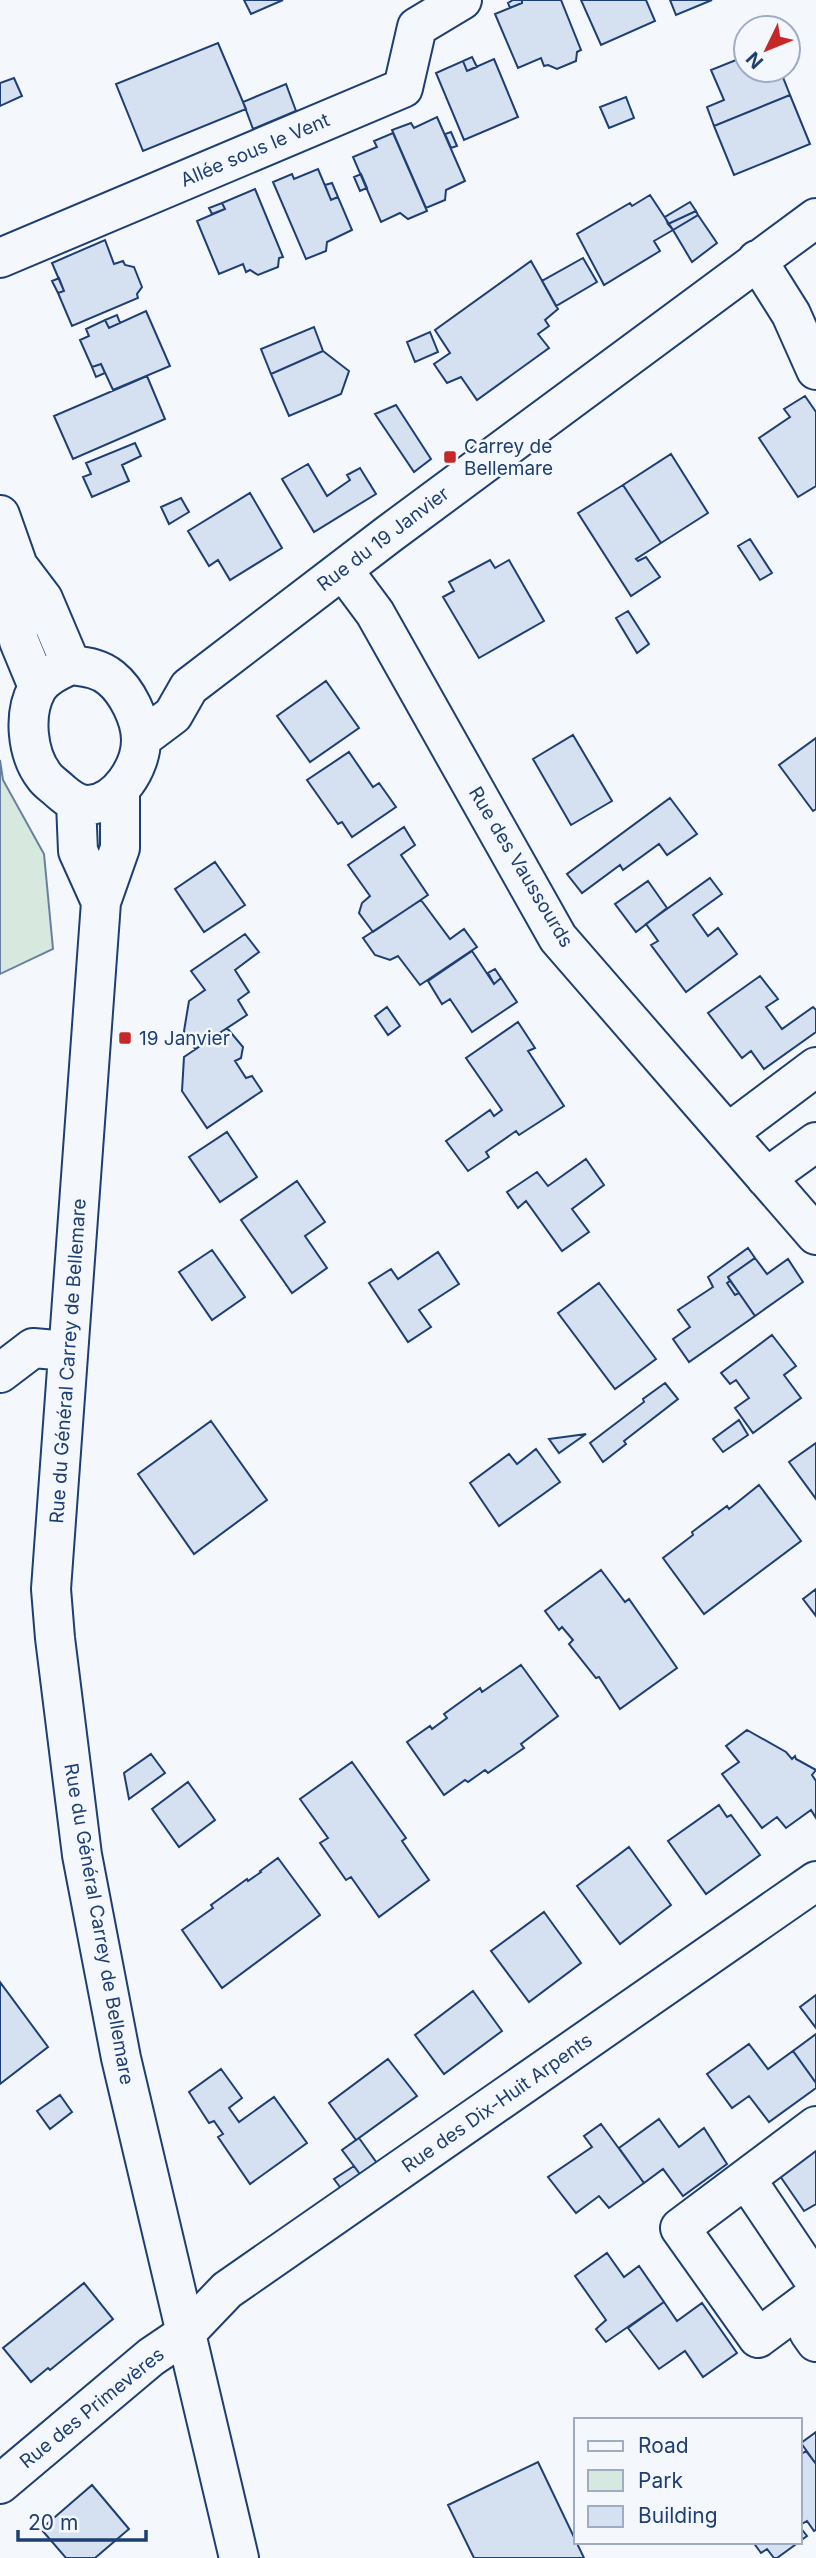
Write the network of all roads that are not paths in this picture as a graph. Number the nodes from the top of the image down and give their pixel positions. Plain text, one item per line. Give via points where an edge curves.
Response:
1 (462, 0) edge
2 (816, 218) edge
3 (0, 258) edge
4 (757, 260) junction
5 (816, 370) edge
6 (0, 515) edge
7 (18, 566) junction
8 (343, 570) junction
9 (71, 665) junction
10 (38, 687) junction
11 (189, 687) junction
12 (127, 698) junction
13 (141, 739) junction
14 (120, 790) junction
15 (76, 803) junction
16 (101, 902) junction
17 (816, 1067) edge
18 (728, 1133) junction
19 (816, 1142) edge
20 (766, 1178) junction
21 (816, 1235) edge
22 (68, 1351) junction
23 (0, 1373) edge
24 (816, 1881) edge
25 (816, 2126) edge
26 (746, 2179) junction
27 (816, 2283) edge
28 (816, 2295) edge
29 (816, 2327) edge
30 (185, 2334) junction
31 (816, 2342) edge
32 (0, 2484) edge
33 (240, 2558) edge

1 - 3 street, Allée sous le Vent via 417,27 403,88
2 - 4 street, Rue du 19 Janvier
4 - 5 street via 791,314
4 - 8 street, Rue du 19 Janvier
6 - 7 street
7 - 9 street via 43,600
7 - 10 street via 13,611 19,641
8 - 11 street, Rue du 19 Janvier
8 - 18 street, Rue des Vaussourds via 375,613 558,938
9 - 10 street via 54,672
9 - 12 street via 95,668 112,678
10 - 15 street via 30,706 32,749 44,776
11 - 12 street via 156,686
11 - 13 street, Rue du 19 Janvier via 173,715
12 - 13 street
13 - 14 street via 137,760
14 - 15 street via 107,800
14 - 16 street, Rue du Général Carrey de Bellemare via 120,848
15 - 16 street, Rue du Général Carrey de Bellemare via 78,851
16 - 22 street, Rue du Général Carrey de Bellemare
17 - 18 street
18 - 20 street, Rue des Vaussourds
19 - 20 street
20 - 21 street, Rue des Vaussourds
22 - 23 street via 33,1348
22 - 30 street, Rue du Général Carrey de Bellemare via 51,1589 66,1741 82,1855 121,2058
24 - 30 street, Rue des Dix-Huit Arpents via 228,2290
25 - 26 street
26 - 27 street
26 - 28 street via 680,2228 758,2338
29 - 31 street via 809,2332
30 - 32 street, Rue des Primevères via 151,2357
30 - 33 street, Rue du Général Carrey de Bellemare

